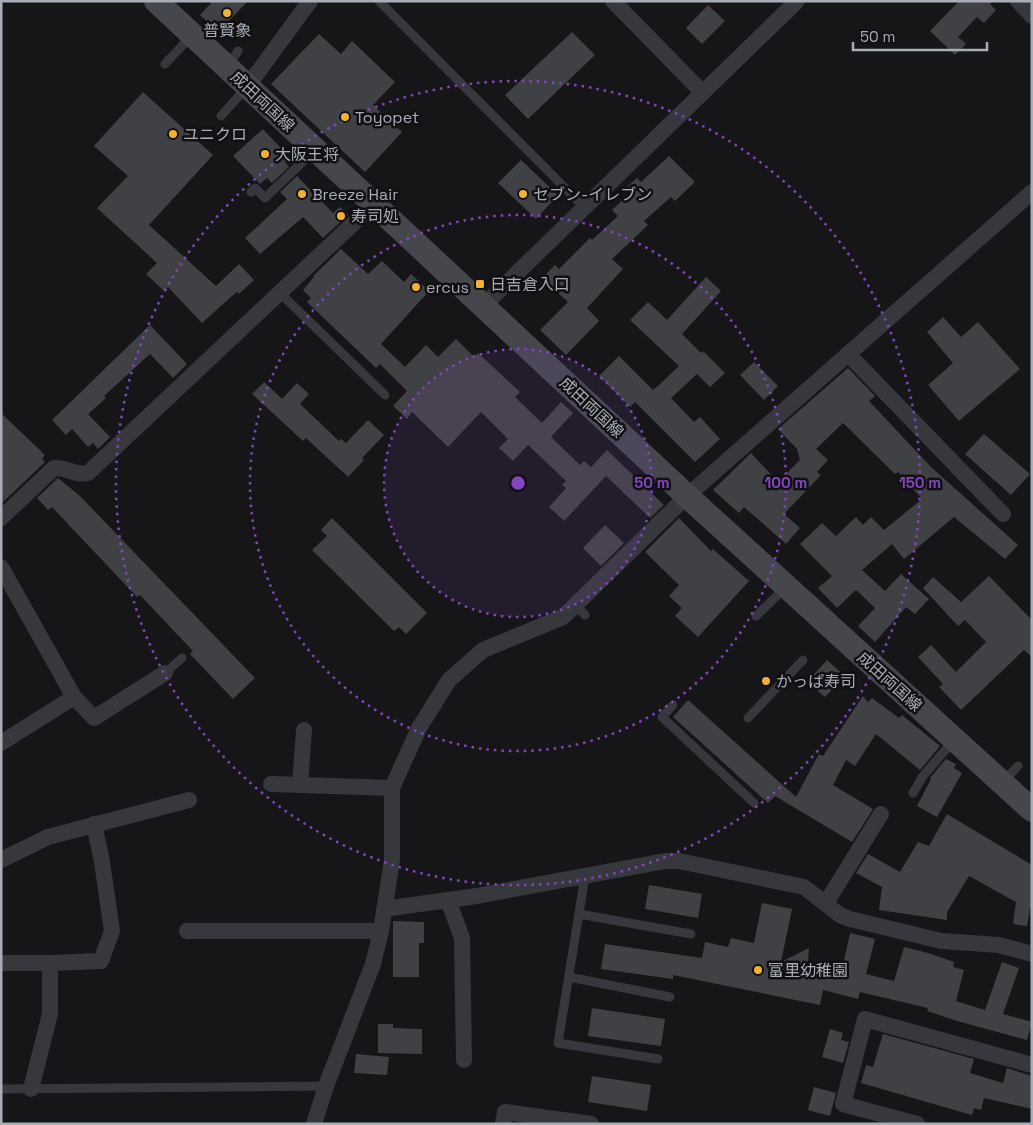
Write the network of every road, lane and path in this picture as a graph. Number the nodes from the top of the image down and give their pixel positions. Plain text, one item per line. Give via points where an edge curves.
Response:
1 (156, 1) edge
2 (310, 1) edge
3 (380, 1) edge
4 (613, 1) edge
5 (796, 1) edge
6 (1018, 1) edge
7 (1032, 16) edge
8 (192, 35) junction
9 (165, 64) dead end
10 (248, 86) junction
11 (702, 92) junction
12 (221, 116) dead end
13 (315, 149) junction
14 (251, 192) dead end
15 (1032, 192) edge
16 (374, 204) junction
17 (584, 207) junction
18 (280, 293) junction
19 (482, 307) junction
20 (848, 354) junction
21 (385, 395) dead end
22 (687, 496) junction
23 (1003, 514) dead end
24 (1, 518) edge
25 (1, 567) edge
26 (786, 587) junction
27 (756, 616) dead end
28 (182, 658) dead end
29 (803, 660) dead end
30 (165, 674) joint
31 (74, 697) junction
32 (673, 705) dead end
33 (748, 718) dead end
34 (304, 730) dead end
35 (954, 740) junction
36 (1, 743) edge
37 (271, 784) dead end
38 (300, 785) junction
39 (392, 788) junction
40 (913, 793) dead end
41 (189, 800) dead end
42 (754, 803) dead end
43 (1032, 810) edge
44 (881, 814) dead end
45 (94, 824) junction
46 (1, 860) edge
47 (585, 876) junction
48 (448, 900) junction
49 (826, 902) junction
50 (384, 909) junction
51 (579, 914) junction
52 (187, 931) dead end
53 (381, 931) junction
54 (691, 934) dead end
55 (1032, 954) edge
56 (1, 963) edge
57 (50, 963) junction
58 (569, 977) junction
59 (670, 997) dead end
60 (658, 1059) dead end
61 (464, 1060) dead end
62 (1032, 1065) edge
63 (326, 1086) junction
64 (1, 1089) edge
65 (31, 1089) junction
66 (314, 1124) edge
67 (502, 1124) edge
68 (591, 1124) edge
69 (916, 1124) edge

1 - 8 main road, 成田両国線
2 - 10 street
3 - 17 lane
4 - 11 street
5 - 11 street
6 - 7 street
8 - 9 lane
8 - 10 main road, 成田両国線 via 232,60
10 - 12 lane
10 - 13 main road, 成田両国線
11 - 17 street
13 - 14 lane via 265,198 255,188
13 - 16 main road, 成田両国線
15 - 20 street
16 - 18 street
16 - 19 main road, 成田両国線
17 - 19 street
18 - 21 lane
18 - 24 street via 88,473 79,475 54,468
19 - 22 main road, 成田両国線
20 - 22 street
20 - 23 street
22 - 26 main road, 成田両国線
22 - 39 street via 580,610 483,650 448,680 419,728
25 - 31 street
26 - 27 lane
26 - 35 main road, 成田両国線
28 - 30 lane
29 - 33 lane
30 - 31 street via 94,718
31 - 36 street
32 - 42 lane via 662,717
34 - 38 street
35 - 40 lane
35 - 43 main road, 成田両国線 via 1010,774
37 - 38 street
38 - 39 street
39 - 50 street via 392,860
41 - 45 street
44 - 49 street
45 - 46 street via 48,836
45 - 57 street via 112,931 101,962
47 - 48 street
47 - 49 street via 679,861 804,887
47 - 51 lane
48 - 50 street
48 - 61 street via 462,938
49 - 55 street via 840,915 850,919 941,941 999,945
50 - 53 street
51 - 54 lane
51 - 58 lane
52 - 53 street
53 - 63 street via 373,964
56 - 57 street
57 - 65 street via 50,1014
58 - 59 lane
58 - 60 lane via 558,1043
62 - 69 street via 866,1020 843,1104
63 - 65 lane
63 - 66 street
64 - 65 lane
67 - 68 street via 505,1112

